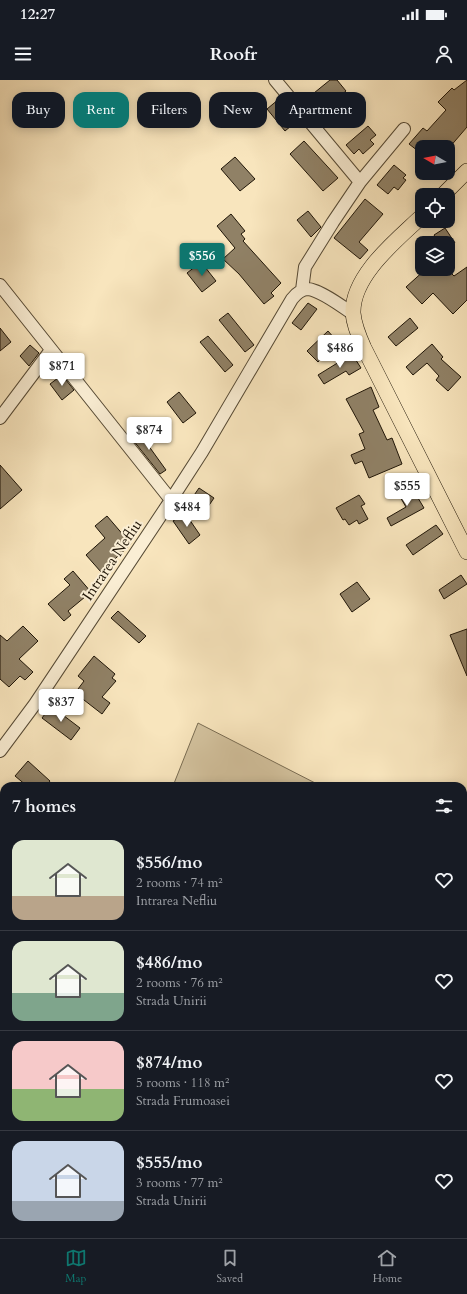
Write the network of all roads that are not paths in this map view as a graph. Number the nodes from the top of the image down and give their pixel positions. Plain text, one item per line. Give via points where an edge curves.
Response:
1 (275, 80) edge
2 (404, 129) dead end
3 (467, 171) edge
4 (360, 182) junction
5 (450, 188) edge
6 (415, 223) edge
7 (0, 284) edge
8 (302, 290) junction
9 (353, 314) junction
10 (51, 350) junction
11 (0, 418) edge
12 (172, 500) junction
13 (467, 552) edge
14 (0, 751) edge

1 - 4 street
2 - 4 street
3 - 5 main road
4 - 8 street via 305,267
6 - 9 main road via 366,275 355,296
7 - 10 street
8 - 9 street via 314,291
8 - 12 street, Intrarea Nefliu via 292,299
9 - 13 main road via 356,330 364,348
10 - 11 street
10 - 12 street
12 - 14 street, Intrarea Nefliu via 35,704

